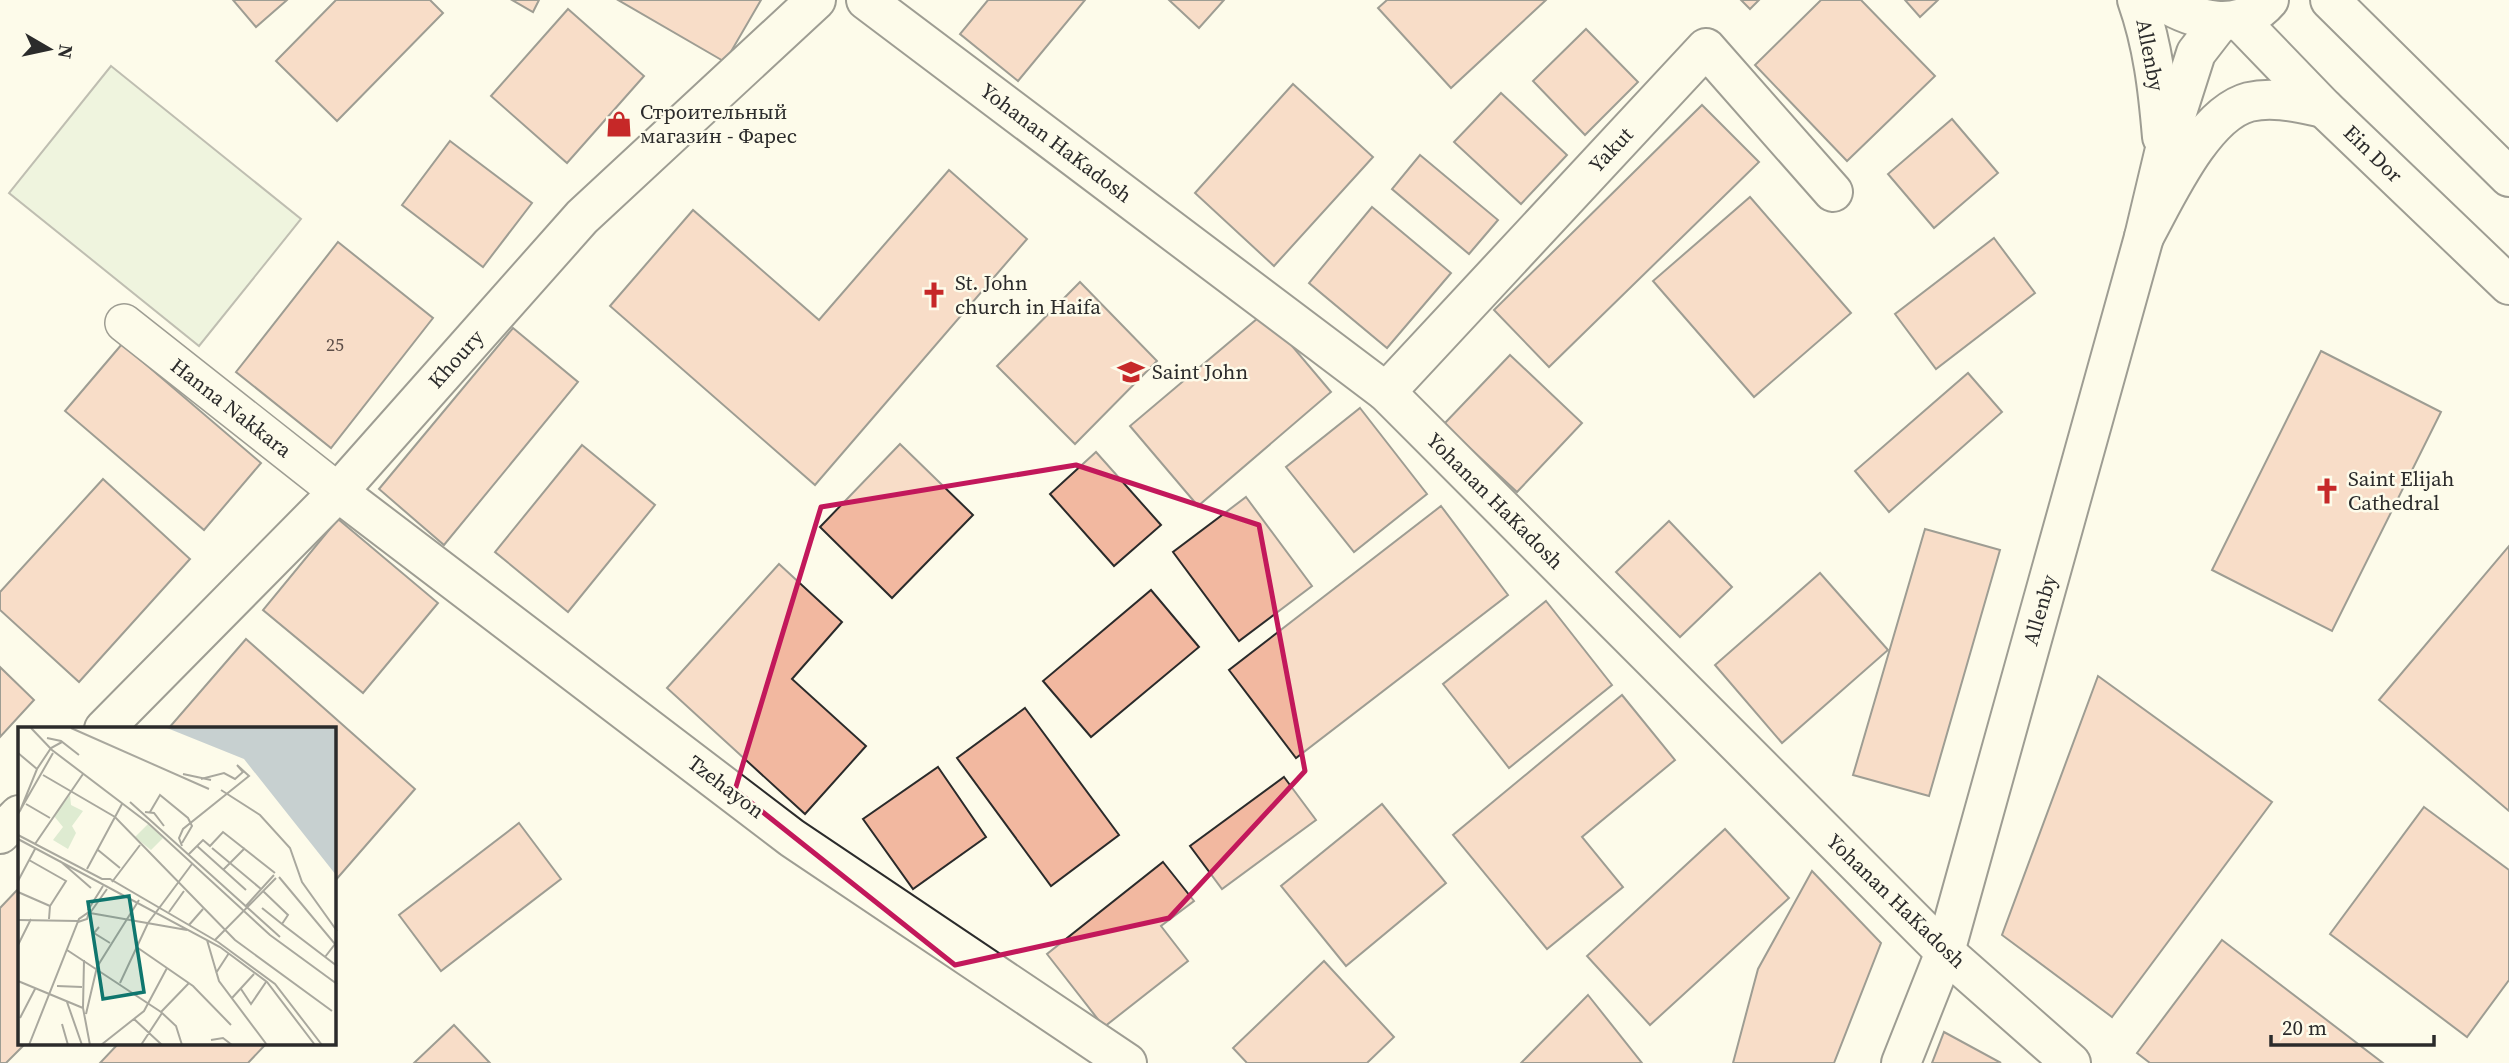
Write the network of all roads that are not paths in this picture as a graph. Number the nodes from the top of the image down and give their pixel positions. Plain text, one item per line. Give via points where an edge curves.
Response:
1 (816, 0) edge
2 (866, 0) edge
3 (2137, 0) edge
4 (2160, 0) edge
5 (2330, 0) edge
6 (2243, 14) edge
7 (2324, 108) junction
8 (2164, 153) junction
9 (2509, 177) edge
10 (1833, 192) dead end
11 (2144, 237) junction
12 (2509, 285) edge
13 (124, 323) dead end
14 (1386, 392) junction
15 (338, 492) junction
16 (106, 727) edge
17 (18, 816) edge
18 (0, 834) edge
19 (1945, 952) junction
20 (1127, 1063) edge
21 (1901, 1063) edge
22 (2071, 1063) edge

1 - 15 street, Khoury via 582,217
2 - 14 street, Yohanan HaKadosh
3 - 8 street, Allenby via 2156,69
4 - 6 street via 2183,12
5 - 9 street
6 - 7 street, Ein Dor
6 - 8 street, Allenby via 2196,53
7 - 11 street via 2280,99 2258,101 2218,120 2195,147
7 - 12 street, Ein Dor
8 - 11 street, Allenby
10 - 14 street, Yakut via 1706,48
11 - 19 street, Allenby
13 - 15 street, Hanna Nakkara
14 - 19 street, Yohanan HaKadosh
15 - 16 street, Khoury
15 - 20 street, Tzehayon via 792,838
17 - 18 street
19 - 21 street, Allenby
19 - 22 street, Yohanan HaKadosh

